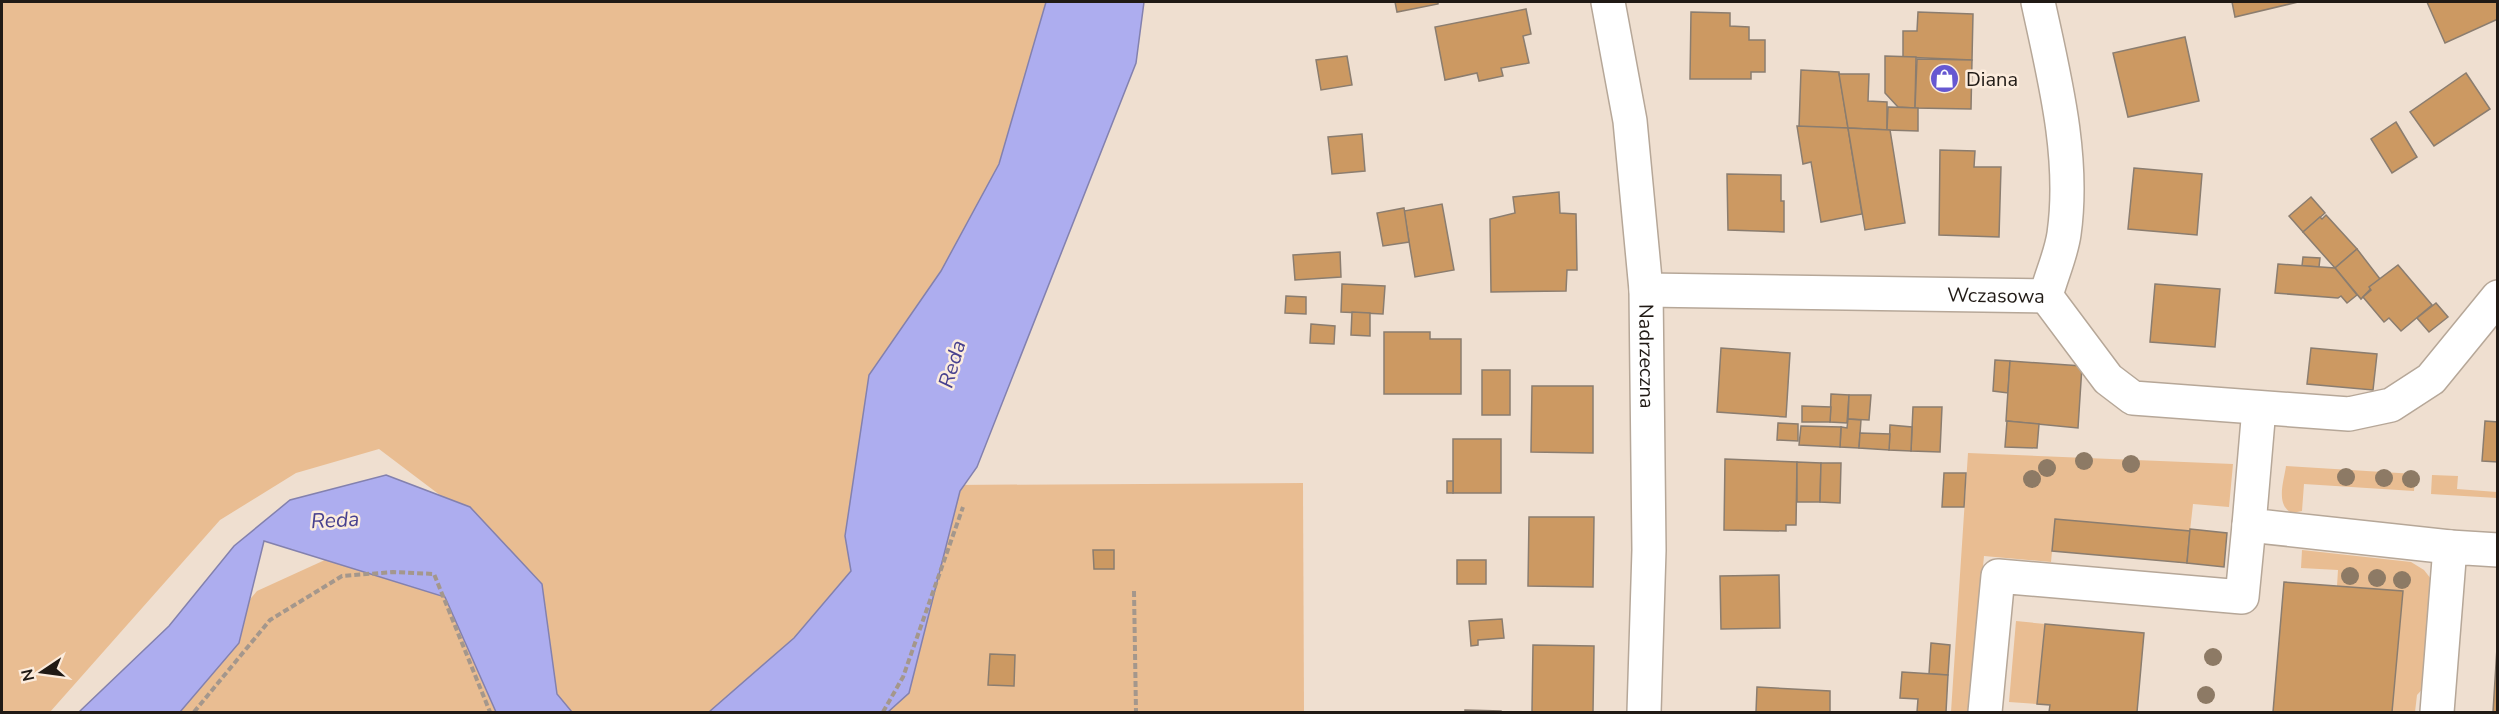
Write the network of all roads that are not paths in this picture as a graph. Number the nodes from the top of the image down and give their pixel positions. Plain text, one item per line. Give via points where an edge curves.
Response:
1 (1608, 2) edge
2 (2038, 2) edge
3 (1646, 290) junction
4 (2046, 296) junction
5 (2498, 297) edge
6 (2259, 408) junction
7 (2248, 525) junction
8 (2450, 547) junction
9 (2498, 550) edge
10 (1644, 712) edge
11 (1985, 712) edge
12 (2437, 712) edge

1 - 3 street, Nadrzeczna via 1630,121
2 - 4 street, Wczasowa via 2055,78 2066,172 2064,235
3 - 4 street, Wczasowa
3 - 10 street, Nadrzeczna via 1649,550
4 - 6 street via 2108,379 2133,398
5 - 6 street via 2431,379 2391,405 2349,414
6 - 7 street
7 - 8 street
7 - 11 street via 2242,597 1998,576
8 - 9 street
8 - 12 street

